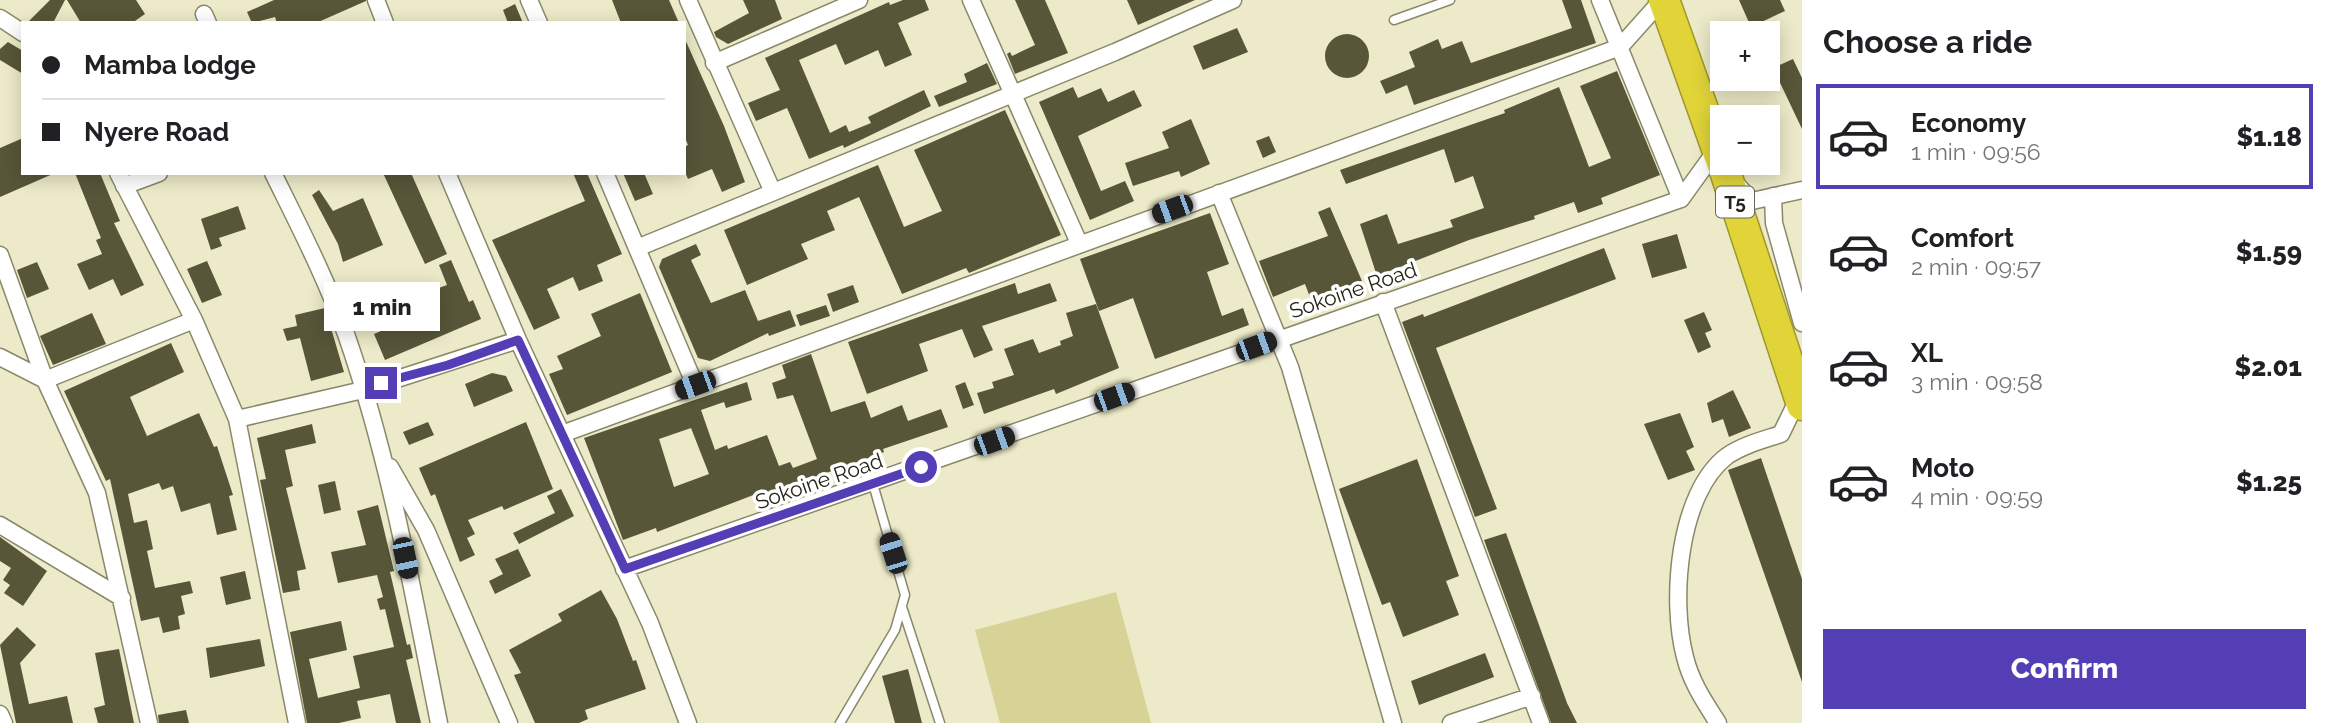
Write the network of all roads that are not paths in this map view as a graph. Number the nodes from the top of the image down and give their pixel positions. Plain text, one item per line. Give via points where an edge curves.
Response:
1 (376, 0) edge
2 (529, 0) edge
3 (688, 0) edge
4 (859, 0) edge
5 (971, 0) edge
6 (1233, 0) edge
7 (1450, 0) edge
8 (1600, 0) edge
9 (1663, 0) edge
10 (0, 18) edge
11 (1394, 20) dead end
12 (384, 21) edge
13 (538, 21) edge
14 (21, 32) edge
15 (1620, 47) junction
16 (714, 63) junction
17 (1014, 94) junction
18 (1710, 130) edge
19 (1710, 171) edge
20 (148, 175) edge
21 (274, 175) edge
22 (448, 175) edge
23 (606, 175) edge
24 (1726, 175) edge
25 (1732, 175) edge
26 (121, 180) edge
27 (772, 190) junction
28 (1802, 190) edge
29 (1219, 193) junction
30 (1773, 196) junction
31 (1681, 198) junction
32 (1079, 243) junction
33 (638, 248) junction
34 (0, 255) edge
35 (1383, 302) junction
36 (194, 320) junction
37 (1802, 323) edge
38 (1280, 337) junction
39 (518, 340) junction
40 (0, 357) edge
41 (1794, 359) edge
42 (46, 380) junction
43 (695, 385) junction
44 (363, 390) junction
45 (1801, 401) edge
46 (237, 419) junction
47 (562, 434) junction
48 (381, 453) junction
49 (873, 484) junction
50 (0, 525) edge
51 (625, 569) junction
52 (122, 598) junction
53 (902, 607) junction
54 (1532, 696) junction
55 (0, 714) edge
56 (4, 723) edge
57 (149, 723) edge
58 (297, 723) edge
59 (439, 723) edge
60 (509, 723) edge
61 (688, 723) edge
62 (841, 723) edge
63 (940, 723) edge
64 (1393, 723) edge
65 (1451, 723) edge
66 (1541, 723) edge
67 (1718, 723) edge

1 - 12 street
2 - 13 street
3 - 16 street
4 - 16 street
5 - 17 street
6 - 17 street
7 - 11 lane
8 - 15 street
9 - 15 street
9 - 18 highway, T5
10 - 14 street
15 - 29 street
15 - 31 street
16 - 27 street
17 - 27 street
17 - 32 street
19 - 31 street
20 - 26 street
21 - 44 street via 319,267
22 - 39 street
23 - 33 street
24 - 41 highway, T5
25 - 30 street via 1752,201
26 - 36 street
27 - 33 street
28 - 30 street
29 - 32 street
29 - 38 street
30 - 37 street via 1774,223
31 - 35 street, Sokoine Road
32 - 43 street
33 - 43 street
34 - 42 street
35 - 38 street, Sokoine Road
35 - 54 street
36 - 42 street
36 - 46 street
38 - 49 street, Sokoine Road
38 - 64 street
39 - 44 street
39 - 47 street
40 - 42 street
41 - 45 highway, T5
42 - 52 street via 97,492
43 - 47 street
44 - 46 street
44 - 48 street
45 - 67 street via 1781,434 1738,449 1718,464 1695,501 1685,533 1679,618 1684,654 1694,685
46 - 58 street
47 - 51 street
48 - 59 street
48 - 60 street via 426,530
49 - 51 street, Sokoine Road
49 - 53 lane via 903,583
50 - 52 street
51 - 61 street
52 - 57 street
53 - 62 lane via 878,663
53 - 63 lane
54 - 65 street
54 - 66 street
55 - 56 street

